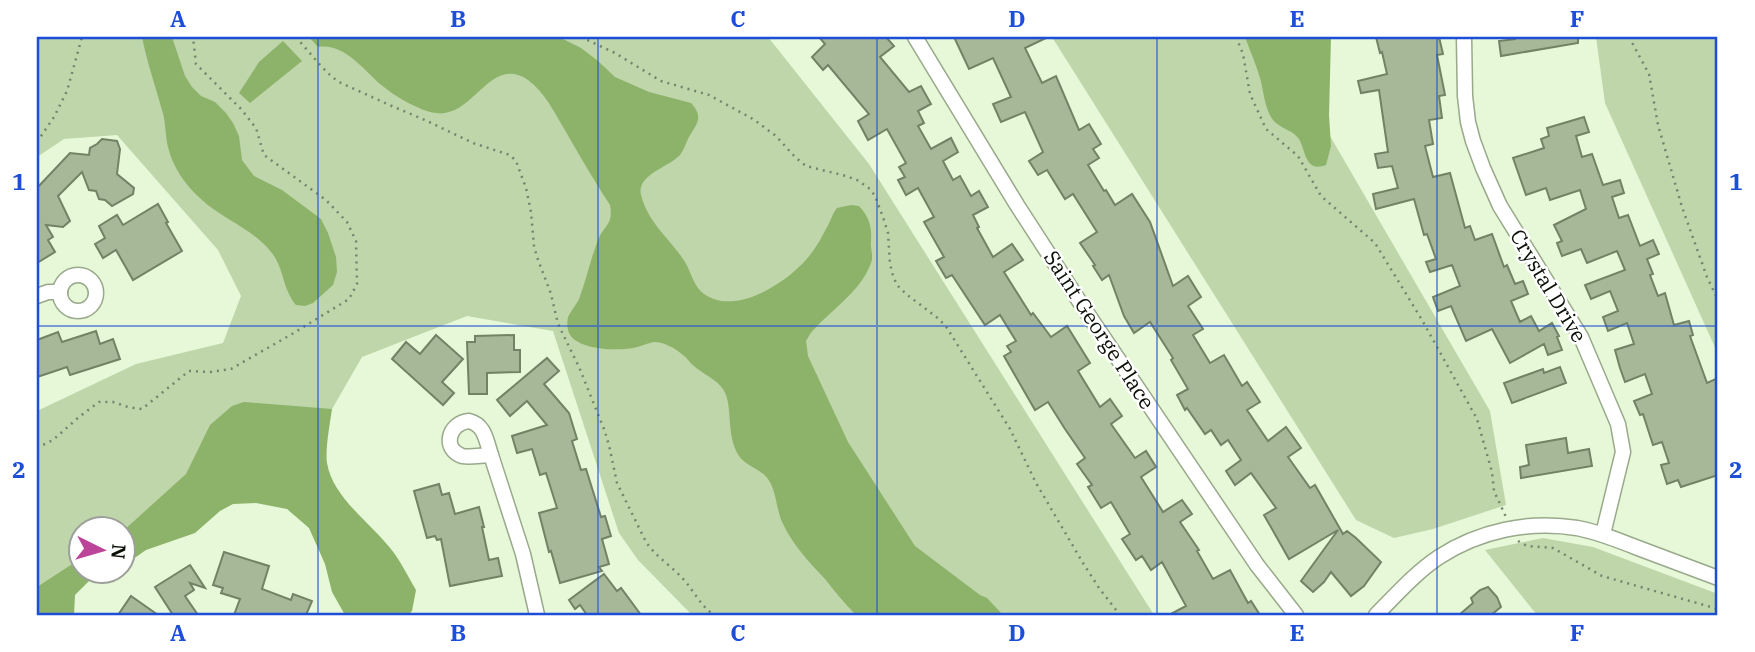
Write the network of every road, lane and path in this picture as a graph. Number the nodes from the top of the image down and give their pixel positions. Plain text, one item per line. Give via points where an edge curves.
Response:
1 (82, 37) edge
2 (193, 37) edge
3 (296, 37) edge
4 (581, 37) edge
5 (915, 37) edge
6 (1236, 37) edge
7 (1464, 37) edge
8 (1629, 37) edge
9 (37, 142) edge
10 (60, 292) dead end
11 (37, 296) edge
12 (1718, 300) edge
13 (37, 448) edge
14 (491, 454) dead end
15 (1510, 529) junction
16 (1603, 534) junction
17 (1718, 578) edge
18 (1718, 609) edge
19 (537, 615) edge
20 (714, 615) edge
21 (1120, 615) edge
22 (1296, 615) edge
23 (1376, 615) edge

1 - 9 path via 67,91
2 - 13 path via 196,64 256,128 264,155 326,200 347,222 356,241 357,284 349,299 231,369 189,371 142,409 99,402
3 - 20 path via 341,83 516,161 526,188 534,246 558,324 610,445 617,483 651,549
4 - 21 path via 662,81 699,91 742,113 770,131 806,166 846,176 870,189 886,225 897,285 947,328 1010,429 1083,563
5 - 22 street, Saint George Place via 1083,307 1257,565
6 - 15 path via 1250,94 1266,129 1298,156 1321,196 1375,243 1465,397 1477,419 1493,491
7 - 16 street, Crystal Drive via 1468,121 1483,168 1500,206 1580,337 1618,424 1623,452
8 - 12 path via 1649,74 1658,125 1682,207
10 - 11 street
14 - 19 street
15 - 16 street via 1560,526
15 - 18 path via 1514,538 1527,546 1553,548 1602,576
15 - 23 street via 1462,544 1438,558
16 - 17 street

